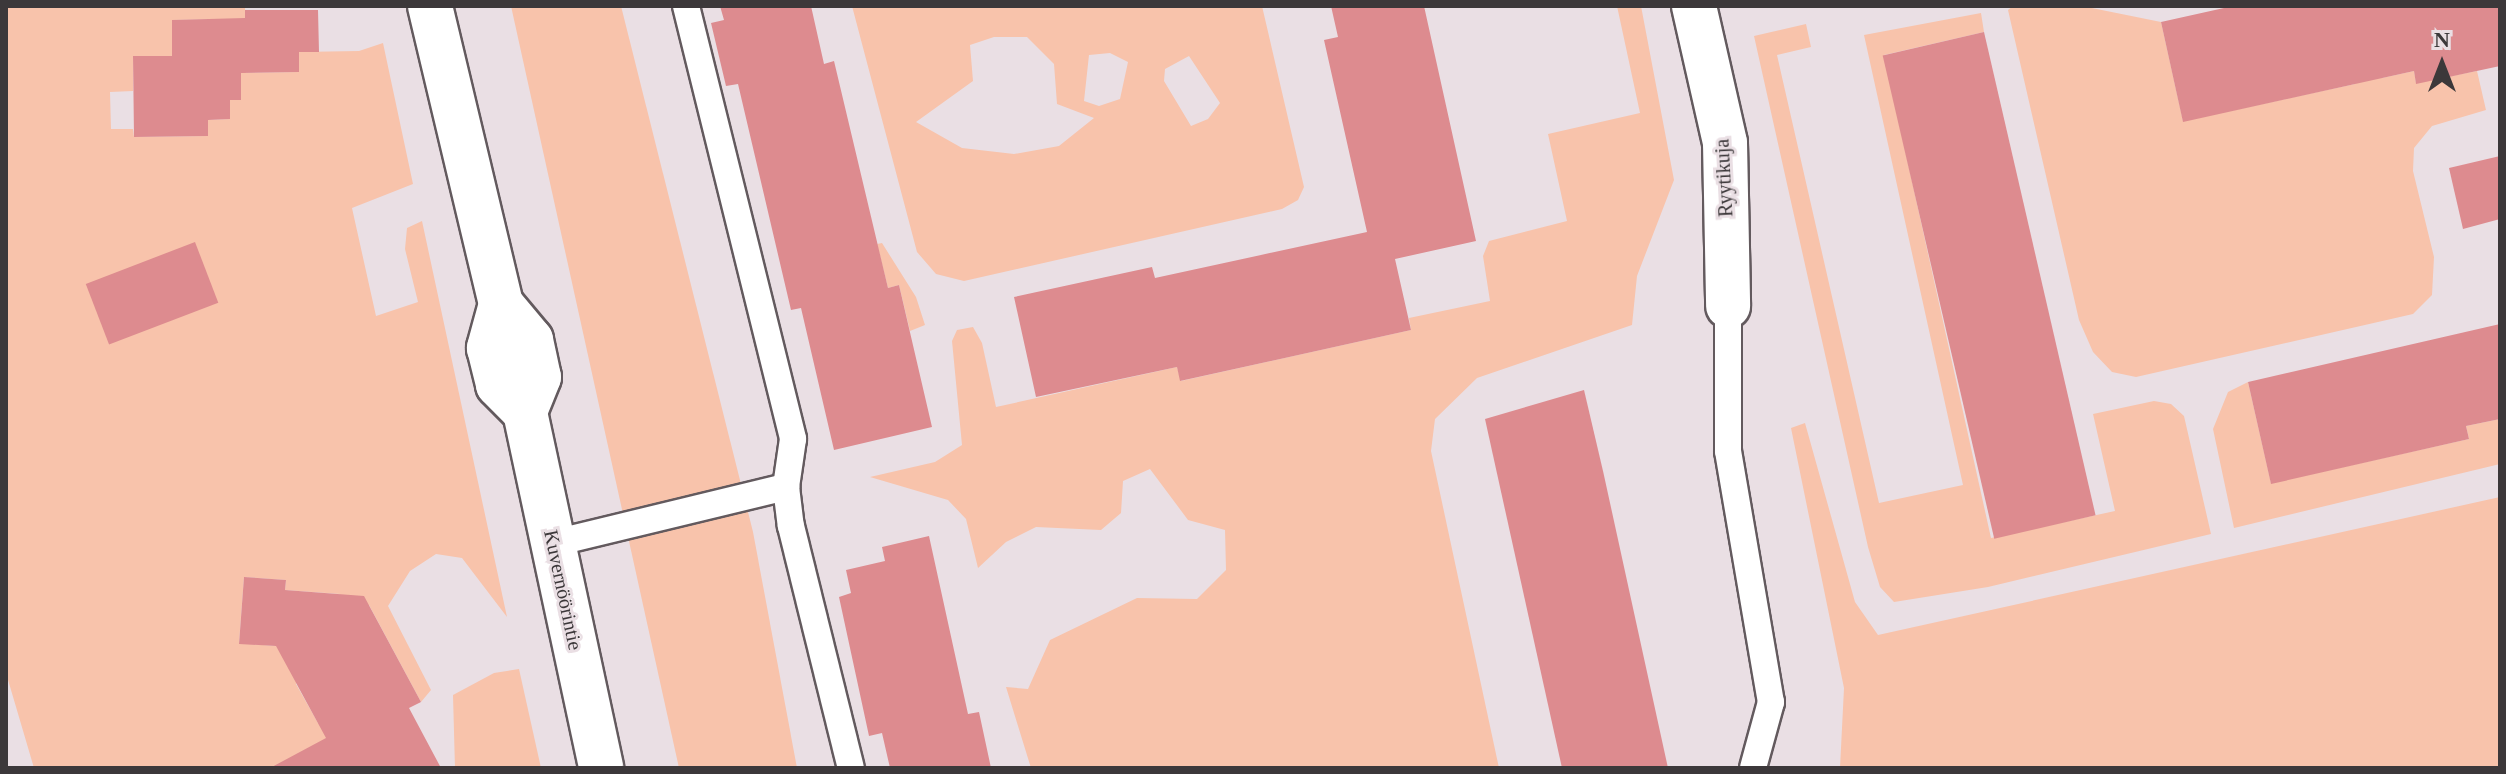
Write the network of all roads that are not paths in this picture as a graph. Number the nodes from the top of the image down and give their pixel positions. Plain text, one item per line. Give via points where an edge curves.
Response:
1 (430, 6) edge
2 (686, 6) edge
3 (1696, 6) edge
4 (1728, 306) joint
5 (786, 487) junction
6 (554, 543) junction
7 (601, 768) edge
8 (851, 768) edge
9 (1753, 768) edge

1 - 6 street, Kuvernöörintie via 501,304 531,340 539,377 525,412
2 - 5 lane via 793,439
3 - 4 street, Ryytikuja via 1725,143
4 - 9 lane via 1728,451 1771,702
5 - 6 lane
5 - 8 lane
6 - 7 street, Kuvernöörintie

